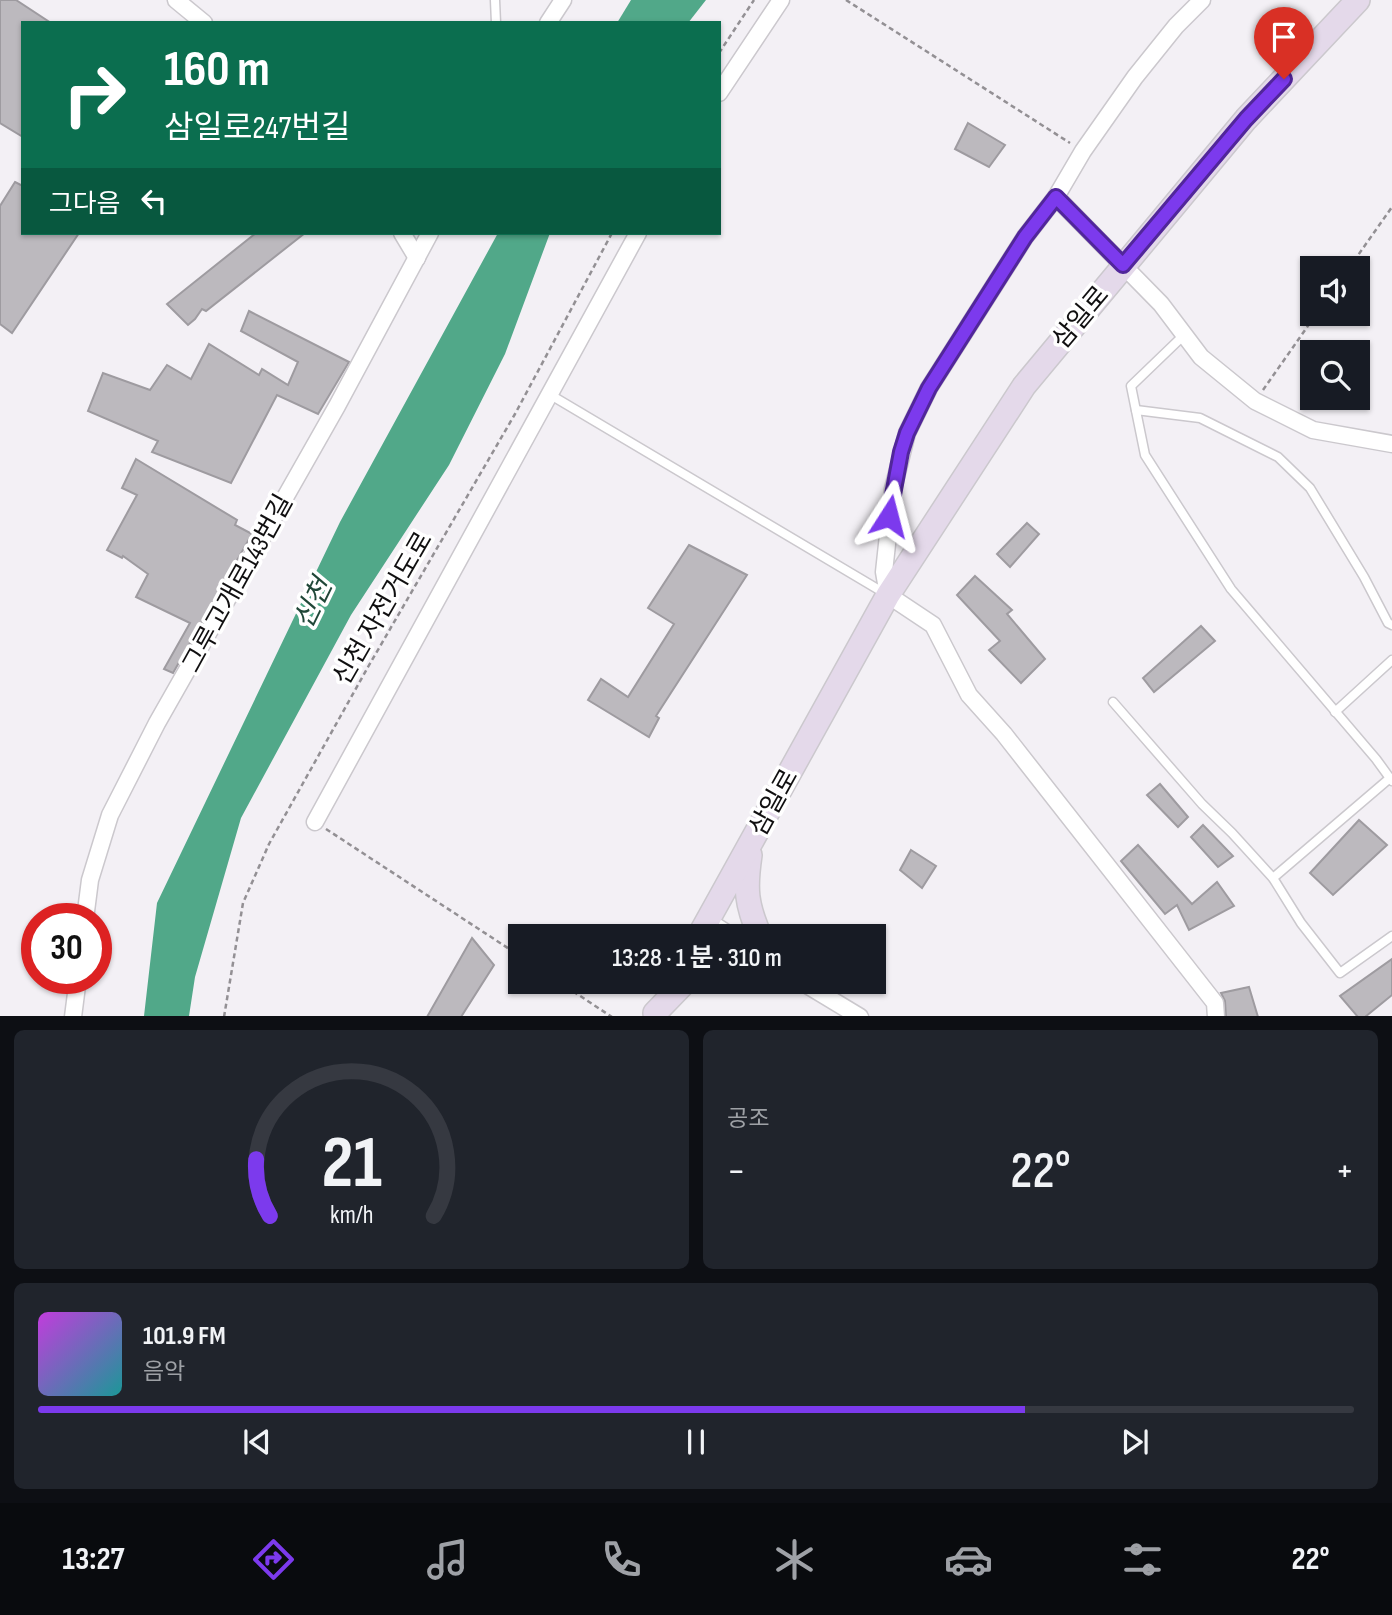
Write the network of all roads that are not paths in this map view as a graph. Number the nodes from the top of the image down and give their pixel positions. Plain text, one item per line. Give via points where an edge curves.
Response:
1 (176, 0) edge
2 (495, 0) edge
3 (563, 0) edge
4 (781, 0) edge
5 (1202, 0) edge
6 (1358, 0) edge
7 (202, 21) edge
8 (496, 21) edge
9 (549, 21) edge
10 (721, 90) edge
11 (1056, 197) junction
12 (402, 235) edge
13 (429, 235) edge
14 (637, 235) edge
15 (416, 258) junction
16 (1123, 265) junction
17 (1184, 335) junction
18 (549, 394) junction
19 (1136, 410) junction
20 (1392, 444) edge
21 (888, 595) junction
22 (1392, 625) edge
23 (1392, 660) edge
24 (1113, 702) dead end
25 (1335, 712) junction
26 (1391, 780) edge
27 (315, 822) road end
28 (752, 841) junction
29 (1273, 878) junction
30 (87, 903) edge
31 (706, 924) edge
32 (755, 924) edge
33 (1392, 936) edge
34 (76, 994) edge
35 (666, 994) edge
36 (673, 994) edge
37 (822, 994) edge
38 (654, 1015) edge
39 (73, 1016) edge
40 (858, 1016) edge
41 (1216, 1016) edge

1 - 7 street
2 - 8 lane
3 - 9 street
4 - 10 street
5 - 11 street via 1135,77
6 - 16 main road, 삼일로 via 1246,119
11 - 16 street
11 - 21 street via 940,368 907,433 889,516 884,572
12 - 15 street
13 - 15 street, 그루고개로143번길
14 - 18 street
15 - 30 street, 그루고개로143번길 via 110,815
16 - 17 street
16 - 21 main road, 삼일로 via 1024,386
17 - 19 lane via 1131,386
17 - 20 street via 1201,357 1255,401 1313,430
18 - 21 lane
18 - 27 street
19 - 22 lane via 1200,418 1278,457 1310,488
19 - 25 lane via 1145,455 1231,589
21 - 28 main road, 삼일로
21 - 41 street via 933,625 969,695 1215,1003
23 - 25 lane
24 - 29 lane
25 - 26 lane
26 - 29 lane
28 - 31 main road, 삼일로
28 - 32 main road via 745,886
29 - 33 lane via 1340,973
34 - 39 street
35 - 38 main road
36 - 38 main road
37 - 40 street

